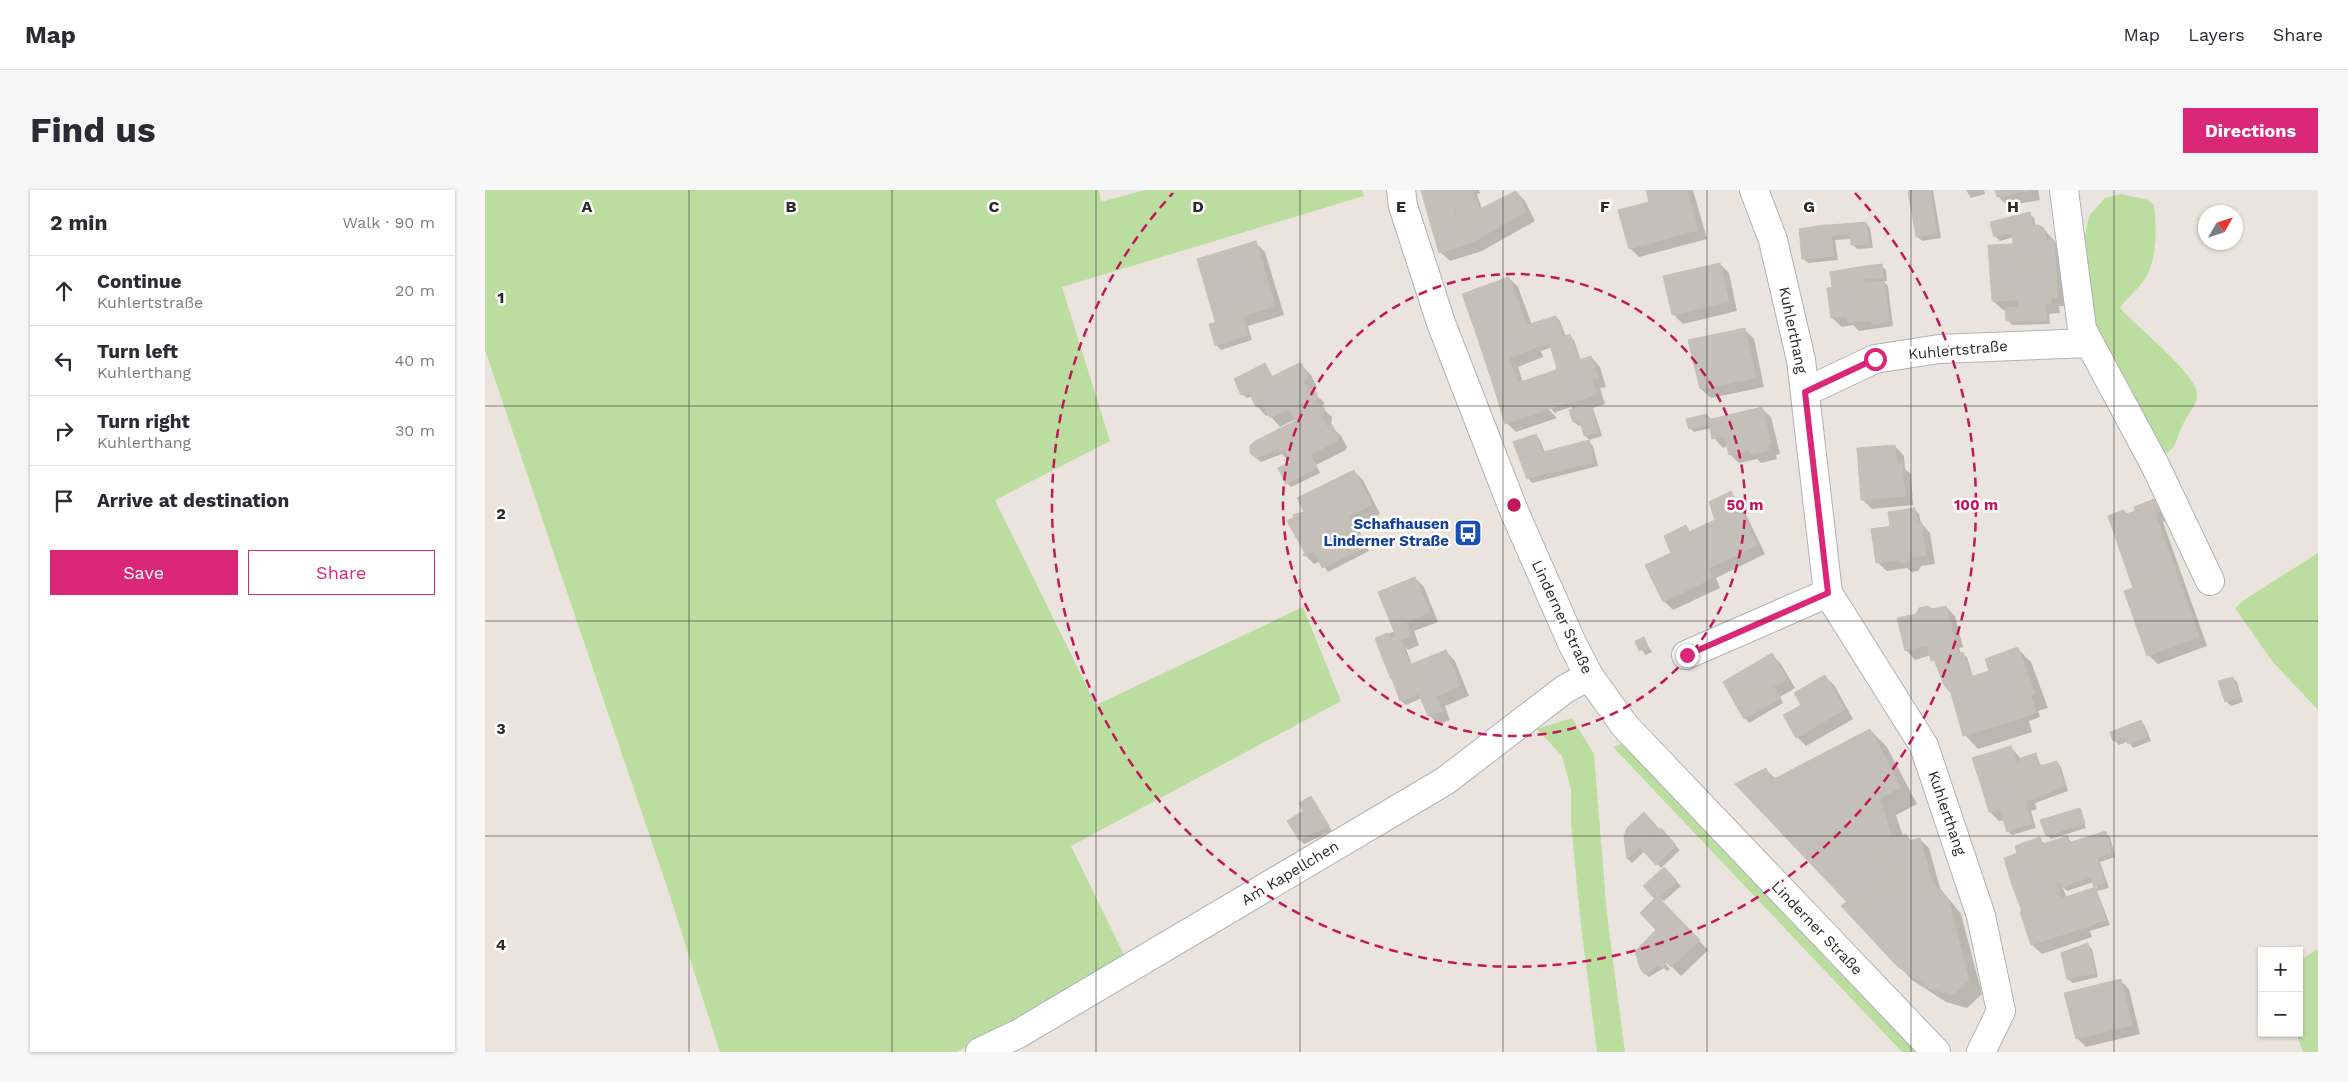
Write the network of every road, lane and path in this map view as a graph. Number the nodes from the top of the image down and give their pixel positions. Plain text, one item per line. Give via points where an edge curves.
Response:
1 (1401, 190) edge
2 (1754, 190) edge
3 (2064, 190) edge
4 (2089, 343) junction
5 (1805, 392) junction
6 (2210, 581) dead end
7 (1828, 593) junction
8 (1687, 655) dead end
9 (1589, 676) junction
10 (980, 1052) edge
11 (1936, 1052) edge
12 (1981, 1052) edge

1 - 9 street, Linderner Straße via 1403,206 1441,323 1514,510 1571,643
2 - 5 street, Kuhlerthang via 1773,240 1801,360
3 - 4 street via 2082,329
4 - 5 street, Kuhlertstraße via 1939,349 1875,359
4 - 6 street via 2155,465
5 - 7 street, Kuhlerthang
7 - 8 street
7 - 12 street, Kuhlerthang via 1924,746 1981,916 2001,1011
9 - 10 street, Am Kapellchen via 1565,689 1445,781 1018,1034
9 - 11 street, Linderner Straße via 1625,726

